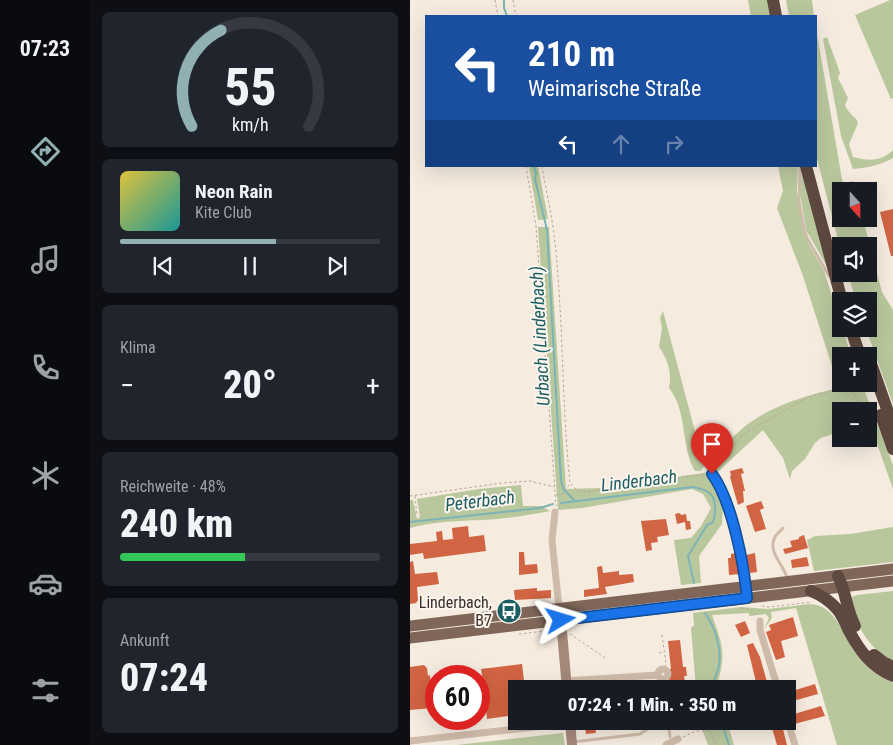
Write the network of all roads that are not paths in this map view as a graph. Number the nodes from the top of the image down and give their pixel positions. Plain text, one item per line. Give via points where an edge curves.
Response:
1 (773, 0) edge
2 (782, 0) edge
3 (776, 15) edge
4 (784, 15) edge
5 (800, 167) edge
6 (806, 167) edge
7 (814, 167) edge
8 (833, 237) edge
9 (830, 278) dead end
10 (837, 292) edge
11 (877, 378) edge
12 (873, 392) edge
13 (890, 413) edge
14 (893, 426) edge
15 (893, 449) edge
16 (712, 474) road end
17 (556, 512) road end
18 (783, 528) dead end
19 (893, 569) edge
20 (893, 581) edge
21 (788, 582) junction
22 (839, 584) junction
23 (746, 586) junction
24 (811, 591) junction
25 (747, 598) junction
26 (559, 608) junction
27 (837, 609) junction
28 (561, 620) junction
29 (760, 621) road end
30 (410, 626) edge
31 (410, 638) edge
32 (893, 667) edge
33 (664, 674) joint
34 (893, 676) edge
35 (567, 680) edge
36 (611, 680) edge
37 (664, 680) edge
38 (775, 680) edge
39 (508, 729) edge
40 (571, 730) edge
41 (646, 730) edge
42 (671, 730) edge
43 (790, 730) edge
44 (674, 738) joint
45 (410, 741) edge
46 (572, 743) edge
47 (666, 745) edge
48 (795, 745) edge

1 - 3 highway
2 - 4 highway
5 - 9 lane via 799,202 804,229
6 - 10 highway
7 - 8 highway
11 - 13 highway
12 - 15 highway
13 - 14 highway
16 - 23 street via 726,498
17 - 26 street via 552,535
18 - 21 lane via 774,537 773,547
19 - 22 main road
20 - 22 main road
21 - 22 main road
21 - 23 main road
22 - 24 main road
22 - 27 highway
22 - 32 highway via 864,643 883,662
23 - 25 main road
23 - 26 main road
24 - 25 main road
24 - 27 highway
25 - 28 main road
26 - 28 main road
26 - 30 main road
27 - 34 highway via 865,656 878,669
28 - 31 main road
28 - 35 street
29 - 38 street
33 - 36 street
33 - 37 lane
39 - 45 street
40 - 46 street
41 - 46 lane via 640,734
42 - 44 lane
43 - 48 street
44 - 47 street

